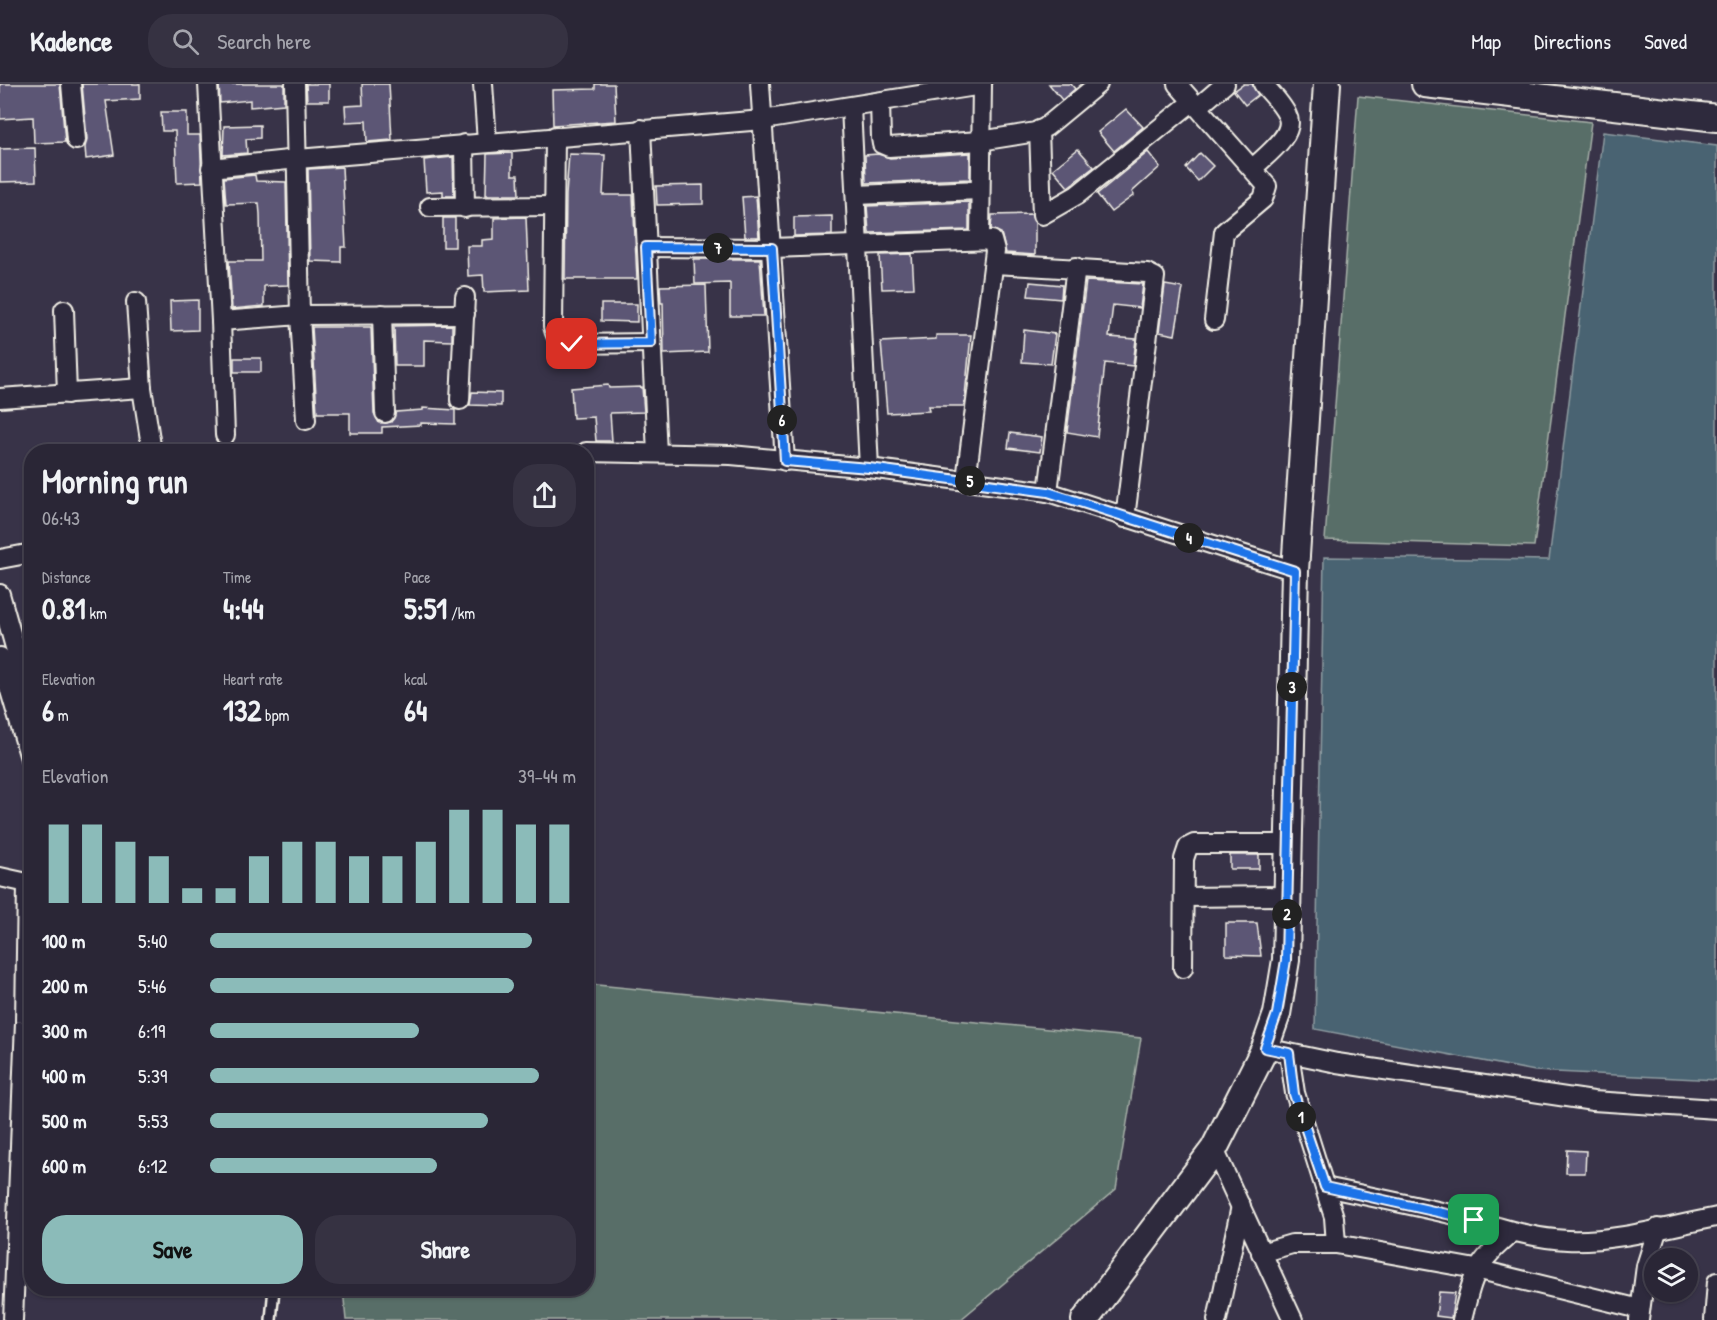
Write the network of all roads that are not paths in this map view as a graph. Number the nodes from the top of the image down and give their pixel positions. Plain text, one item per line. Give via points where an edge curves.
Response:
1 (71, 84) edge
2 (208, 84) edge
3 (295, 84) edge
4 (483, 84) edge
5 (760, 84) edge
6 (1098, 84) edge
7 (1177, 84) edge
8 (1225, 84) edge
9 (1263, 84) edge
10 (1327, 84) edge
11 (1425, 84) edge
12 (982, 85) edge
13 (880, 102) junction
14 (1195, 104) junction
15 (851, 107) junction
16 (1717, 118) edge
17 (763, 120) junction
18 (641, 129) junction
19 (1039, 130) junction
20 (555, 136) junction
21 (76, 140) dead end
22 (980, 141) junction
23 (487, 142) junction
24 (464, 144) junction
25 (298, 159) junction
26 (212, 168) junction
27 (1253, 168) junction
28 (980, 190) junction
29 (855, 195) junction
30 (554, 206) junction
31 (430, 207) dead end
32 (465, 208) junction
33 (980, 239) junction
34 (858, 244) junction
35 (646, 247) junction
36 (772, 248) junction
37 (994, 264) junction
38 (1076, 267) junction
39 (136, 302) dead end
40 (64, 310) dead end
41 (382, 314) junction
42 (300, 315) junction
43 (1214, 320) dead end
44 (222, 321) junction
45 (651, 343) junction
46 (142, 388) junction
47 (67, 394) junction
48 (0, 398) edge
49 (460, 400) dead end
50 (385, 413) dead end
51 (306, 420) dead end
52 (225, 435) dead end
53 (151, 444) edge
54 (594, 452) edge
55 (657, 453) junction
56 (785, 461) junction
57 (869, 468) junction
58 (966, 480) junction
59 (1048, 492) junction
60 (1125, 518) junction
61 (24, 555) edge
62 (0, 560) edge
63 (1295, 571) junction
64 (0, 594) edge
65 (0, 657) edge
66 (24, 680) edge
67 (24, 738) edge
68 (1289, 844) junction
69 (0, 877) edge
70 (24, 883) edge
71 (1288, 896) junction
72 (1184, 897) junction
73 (1183, 968) dead end
74 (24, 1047) edge
75 (1277, 1051) junction
76 (1717, 1109) edge
77 (1214, 1149) junction
78 (1325, 1187) junction
79 (1241, 1206) junction
80 (1717, 1217) edge
81 (1658, 1228) junction
82 (1512, 1233) junction
83 (1336, 1244) junction
84 (1261, 1253) junction
85 (1476, 1269) junction
86 (1717, 1282) edge
87 (273, 1296) edge
88 (1639, 1314) edge
89 (13, 1320) edge
90 (271, 1320) edge
91 (1085, 1320) edge
92 (1217, 1320) edge
93 (1293, 1320) edge
94 (1462, 1320) edge
95 (1714, 1320) edge

1 - 21 street
2 - 26 street
3 - 25 street
4 - 23 street
5 - 17 street
6 - 19 street
7 - 14 street
8 - 14 street
9 - 27 street via 1289,123 1280,141
10 - 63 main road
11 - 16 main road
12 - 13 street
12 - 22 street
13 - 15 street
13 - 22 street via 882,144 889,147
14 - 19 street via 1077,195 1042,215
14 - 27 street
15 - 17 street
15 - 29 street
17 - 18 street
17 - 36 street
18 - 20 street
18 - 35 street
19 - 22 street
20 - 23 street
20 - 30 street
22 - 28 street
23 - 24 street
24 - 25 street
24 - 32 street
25 - 26 street
25 - 42 street
26 - 44 street
27 - 43 street via 1267,186 1267,192 1224,232
28 - 29 street
28 - 33 street
29 - 34 street
30 - 32 street
30 - 45 street via 556,337 572,344
31 - 32 street
33 - 34 street
33 - 37 street via 993,240
34 - 36 street
34 - 57 street
35 - 36 street
35 - 45 street
36 - 56 street
37 - 38 street
37 - 58 street
38 - 59 street
38 - 60 street via 1147,273 1155,278
39 - 46 street
40 - 47 street
41 - 42 street
41 - 49 street via 465,305
41 - 50 street
42 - 44 street
42 - 51 street
44 - 52 street
45 - 55 street
46 - 47 street
46 - 53 street
47 - 48 street
54 - 55 street
55 - 56 street
56 - 57 street
57 - 58 street
58 - 59 street
59 - 60 street
60 - 63 street
61 - 62 street
63 - 68 main road
64 - 66 street
65 - 67 street
68 - 71 main road
68 - 72 street via 1188,847 1184,859
69 - 70 street
71 - 72 street
71 - 75 main road
72 - 73 street
74 - 89 street
75 - 76 street via 1593,1101
75 - 77 main road
75 - 78 street
77 - 79 street
77 - 91 main road
78 - 82 street via 1456,1215
78 - 83 street via 1334,1217
79 - 84 street
79 - 92 street
80 - 81 street
81 - 82 street via 1570,1240
81 - 88 street via 1646,1266
82 - 85 street
83 - 84 street via 1308,1242
83 - 85 street
84 - 93 street
85 - 88 street
85 - 94 street
86 - 95 street
87 - 90 lane

